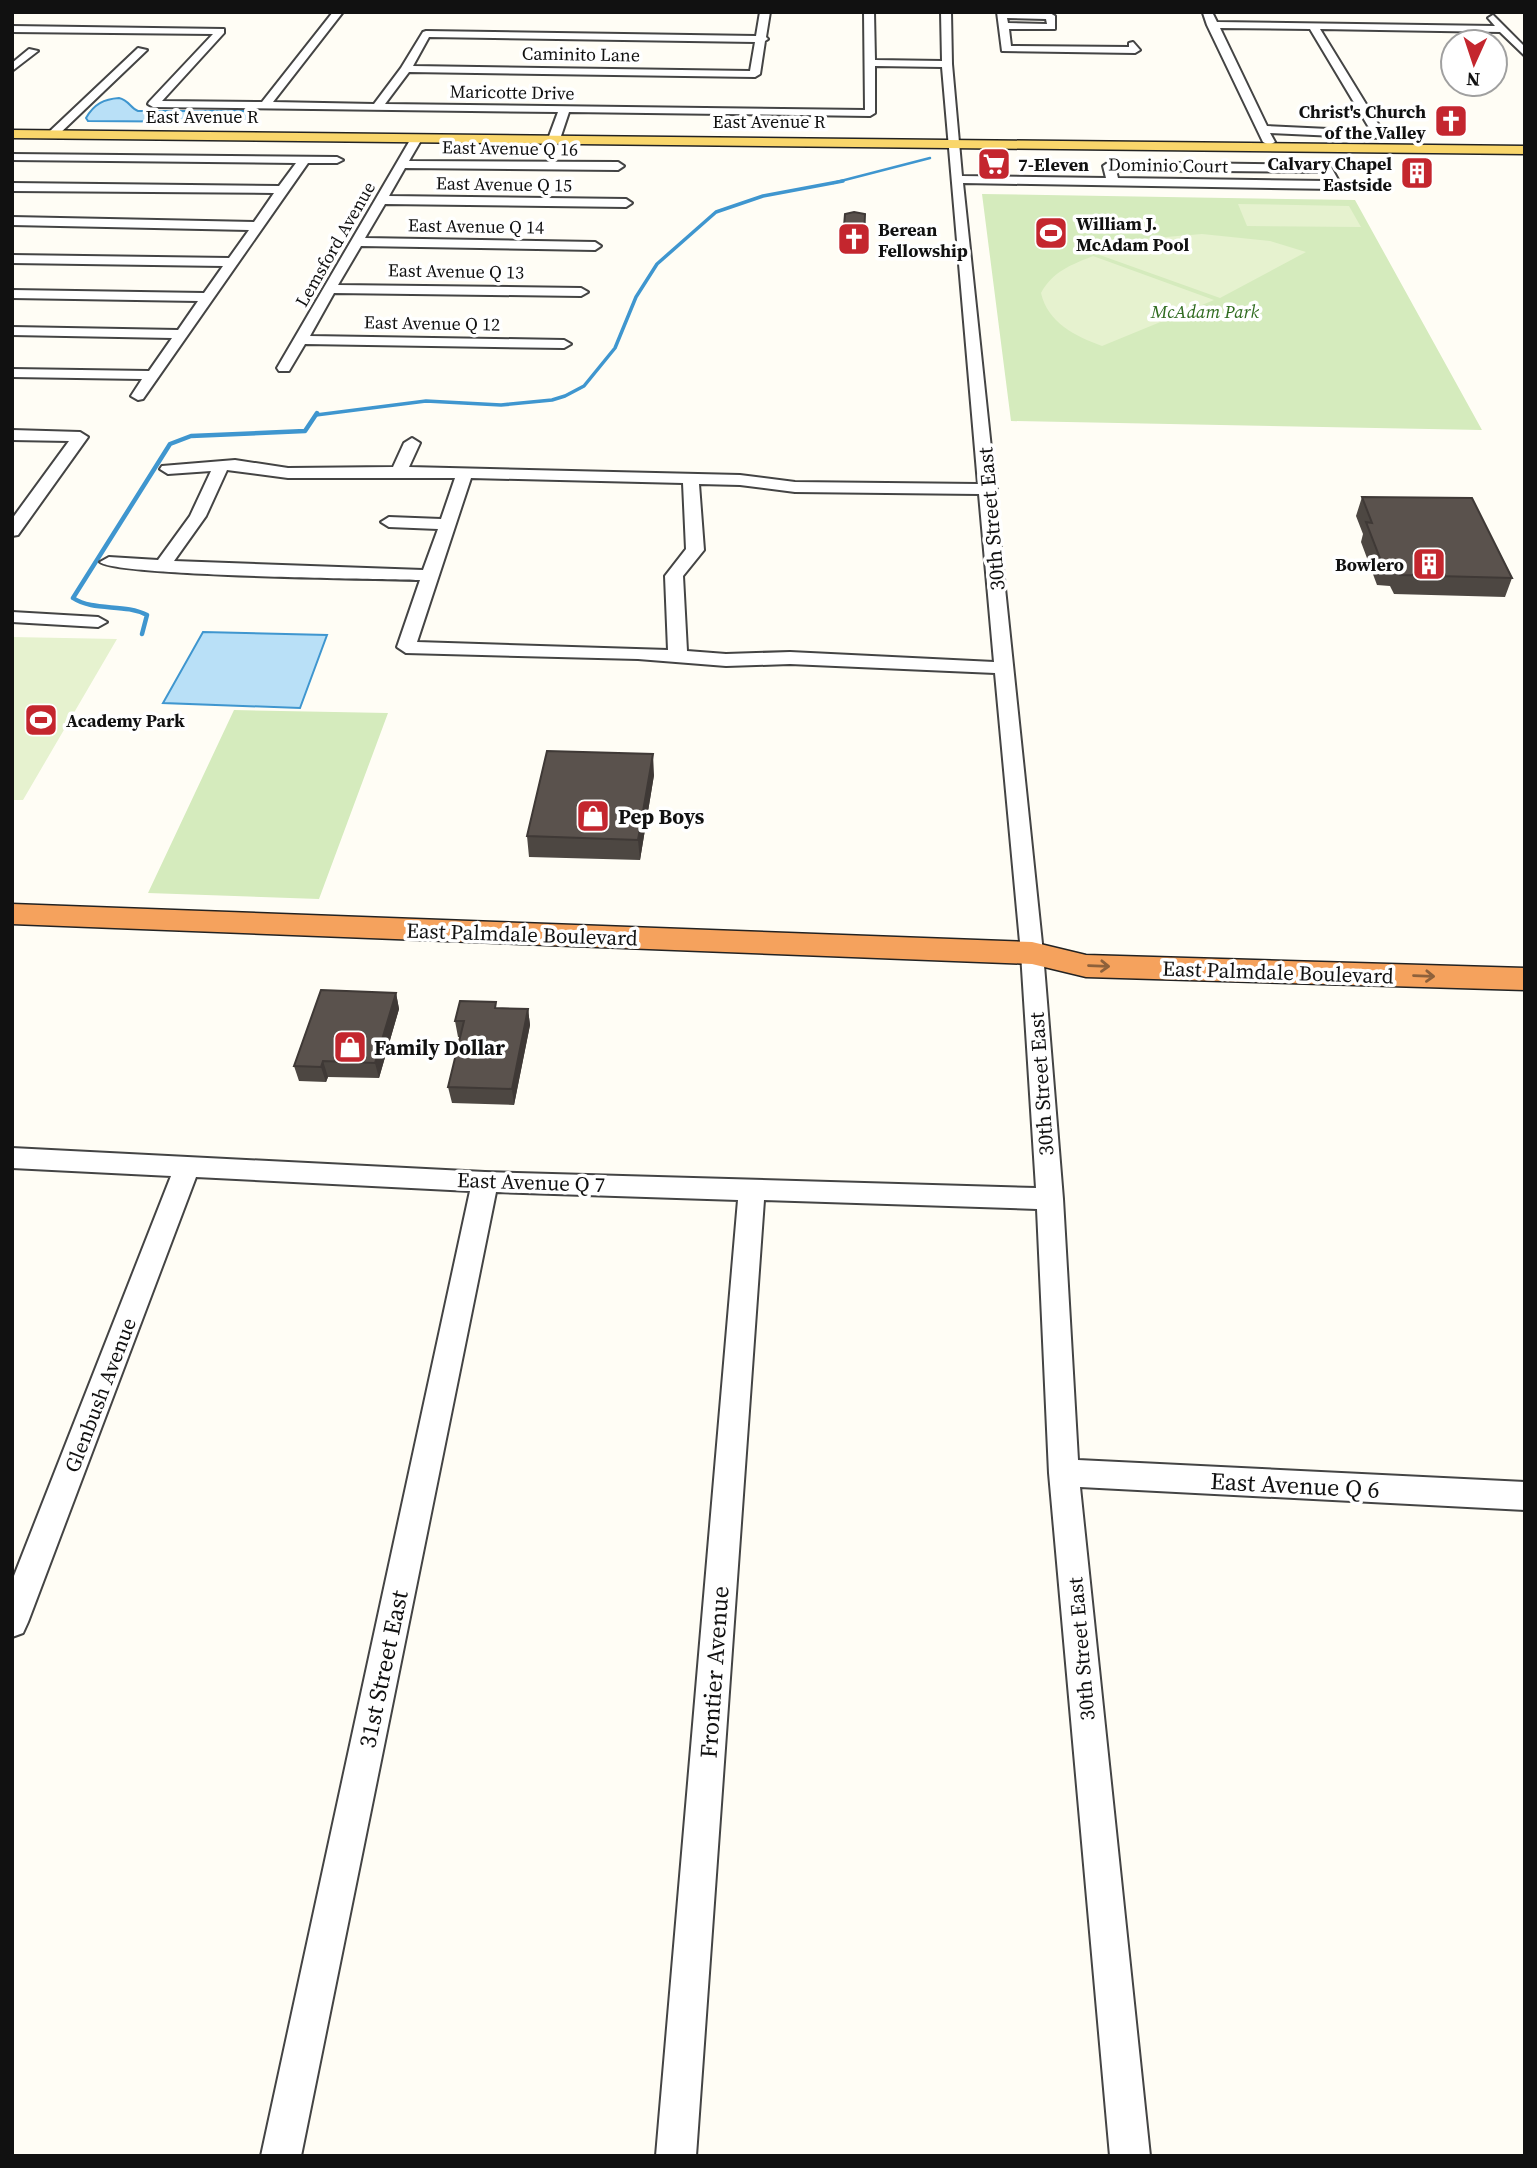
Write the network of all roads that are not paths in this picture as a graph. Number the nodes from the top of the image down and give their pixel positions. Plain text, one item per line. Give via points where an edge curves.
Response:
1 (338, 12) edge
2 (765, 12) edge
3 (869, 12) edge
4 (946, 12) edge
5 (1207, 12) edge
6 (1488, 12) edge
7 (1003, 18) edge
8 (1212, 25) junction
9 (1314, 26) junction
10 (1405, 27) junction
11 (1454, 28) edge
12 (1501, 28) edge
13 (12, 29) edge
14 (1509, 36) edge
15 (763, 39) junction
16 (1417, 41) dead end
17 (1133, 45) dead end
18 (142, 50) dead end
19 (33, 51) dead end
20 (1525, 53) edge
21 (868, 63) junction
22 (947, 64) junction
23 (12, 68) edge
24 (406, 69) junction
25 (265, 106) junction
26 (377, 107) junction
27 (564, 110) junction
28 (1263, 129) junction
29 (12, 134) edge
30 (53, 134) junction
31 (191, 135) junction
32 (417, 137) junction
33 (554, 139) junction
34 (953, 142) junction
35 (1101, 143) junction
36 (1271, 145) junction
37 (1525, 150) edge
38 (12, 157) edge
39 (304, 160) junction
40 (337, 160) dead end
41 (401, 164) junction
42 (618, 166) dead end
43 (1109, 166) junction
44 (158, 173) junction
45 (958, 179) junction
46 (1113, 181) junction
47 (12, 187) edge
48 (285, 190) junction
49 (381, 200) junction
50 (626, 203) dead end
51 (123, 214) junction
52 (12, 221) edge
53 (260, 226) junction
54 (356, 242) junction
55 (595, 246) dead end
56 (12, 259) edge
57 (233, 262) junction
58 (330, 289) junction
59 (581, 292) dead end
60 (12, 294) edge
61 (210, 297) junction
62 (12, 331) edge
63 (182, 334) junction
64 (300, 341) junction
65 (564, 344) dead end
66 (284, 368) dead end
67 (12, 373) edge
68 (153, 375) junction
69 (138, 396) dead end
70 (12, 435) edge
71 (412, 443) dead end
72 (221, 466) junction
73 (168, 469) dead end
74 (399, 472) junction
75 (464, 475) junction
76 (691, 480) junction
77 (989, 489) junction
78 (389, 522) dead end
79 (15, 523) edge
80 (447, 524) junction
81 (109, 562) dead end
82 (162, 566) junction
83 (430, 575) junction
84 (12, 617) edge
85 (98, 622) dead end
86 (678, 656) junction
87 (1003, 667) junction
88 (12, 914) edge
89 (1032, 953) junction
90 (1525, 956) edge
91 (1525, 979) edge
92 (12, 1158) edge
93 (187, 1168) junction
94 (485, 1182) junction
95 (752, 1189) junction
96 (1050, 1199) junction
97 (1064, 1473) junction
98 (1525, 1496) edge
99 (12, 1622) edge
100 (281, 2156) edge
101 (676, 2156) edge
102 (1130, 2156) edge

1 - 25 street
2 - 15 street
3 - 21 street
4 - 22 street, 30th Street East
5 - 8 street
6 - 12 street
7 - 17 street via 1006,49 1135,50
8 - 9 street
8 - 28 street
9 - 10 street
9 - 28 street via 1379,135
10 - 11 street
10 - 16 street
13 - 25 street, Maricotte Drive via 221,31 153,104
14 - 20 street
15 - 24 street via 426,34
15 - 24 street, Caminito Lane via 755,74
18 - 30 street
19 - 23 street
21 - 22 street
21 - 27 street, Maricotte Drive via 870,113
22 - 34 street, 30th Street East
24 - 26 street
25 - 26 street, Maricotte Drive
26 - 27 street, Maricotte Drive
27 - 33 street
28 - 36 street
29 - 30 main road, East Avenue R
30 - 31 main road, East Avenue R
31 - 32 main road, East Avenue R
31 - 44 street
32 - 33 main road, East Avenue R
32 - 41 street, Lemsford Avenue
33 - 34 main road, East Avenue R
34 - 35 main road, East Avenue R
34 - 45 street, 30th Street East
35 - 36 main road, East Avenue R
35 - 43 street
36 - 37 main road, East Avenue R
38 - 44 street
39 - 40 street
39 - 44 street
39 - 48 street
41 - 42 street, East Avenue Q 16
41 - 49 street, Lemsford Avenue
43 - 46 street
43 - 46 street, Dominio Court via 1328,169 1335,185
44 - 47 street
44 - 48 street
44 - 51 street
45 - 46 street, Dominio Court
45 - 77 street, 30th Street East
48 - 53 street
49 - 50 street, East Avenue Q 15
49 - 54 street, Lemsford Avenue
51 - 52 street
51 - 53 street
53 - 57 street
54 - 55 street, East Avenue Q 14
54 - 58 street, Lemsford Avenue
56 - 57 street
57 - 61 street
58 - 59 street, East Avenue Q 13
58 - 64 street, Lemsford Avenue
60 - 61 street
61 - 63 street
62 - 63 street
63 - 68 street
64 - 65 street, East Avenue Q 12
64 - 66 street, Lemsford Avenue
67 - 68 street
68 - 69 street
70 - 79 street via 80,437
71 - 74 street
72 - 73 street
72 - 74 street via 288,473
72 - 82 street via 198,516
74 - 75 street
75 - 76 street
75 - 80 street
76 - 77 street via 795,487
76 - 86 street via 695,550 674,576
77 - 87 street, 30th Street East
78 - 80 street
80 - 83 street
81 - 82 street
82 - 83 street
83 - 86 street via 406,647
84 - 85 street
86 - 87 street
87 - 89 street, 30th Street East
88 - 89 highway, East Palmdale Boulevard
89 - 90 highway, East Palmdale Boulevard via 1076,944
89 -> 91 highway, East Palmdale Boulevard via 1086,966
89 - 96 street, 30th Street East
92 - 93 street, East Avenue Q 7
93 - 94 street, East Avenue Q 7
93 - 99 street, Glenbush Avenue
94 - 95 street, East Avenue Q 7
94 - 100 street, 31st Street East
95 - 96 street, East Avenue Q 7
95 - 101 street, Frontier Avenue
96 - 97 street, 30th Street East
97 - 98 street, East Avenue Q 6
97 - 102 street, 30th Street East

